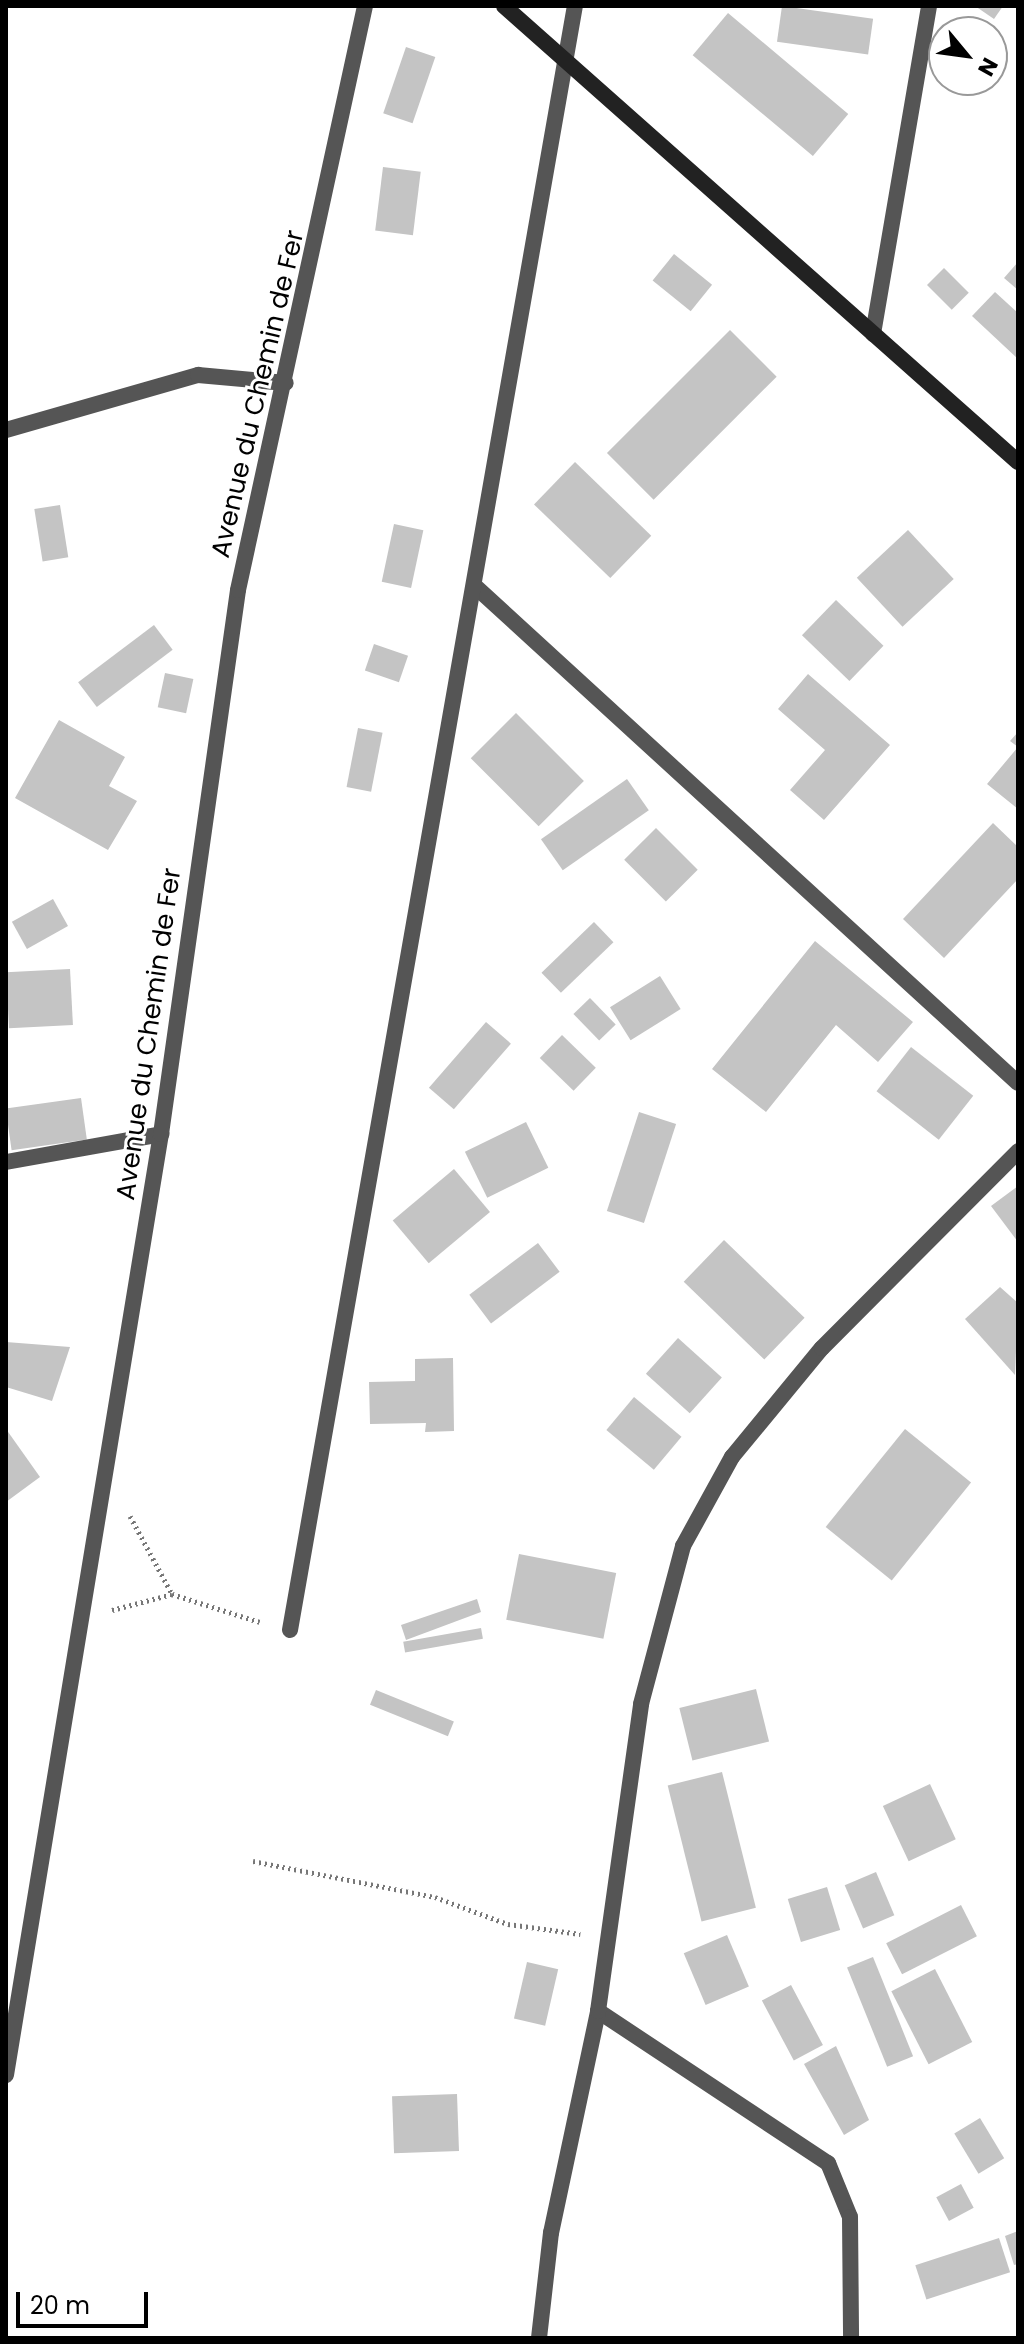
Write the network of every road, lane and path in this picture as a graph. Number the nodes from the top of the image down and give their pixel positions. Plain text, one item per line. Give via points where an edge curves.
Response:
1 (365, 6) edge
2 (504, 6) edge
3 (575, 6) edge
4 (929, 6) edge
5 (566, 62) junction
6 (873, 334) junction
7 (286, 383) junction
8 (6, 430) edge
9 (1018, 462) edge
10 (477, 588) junction
11 (1018, 1083) edge
12 (161, 1134) junction
13 (1018, 1151) edge
14 (6, 1162) edge
15 (105, 1460) junction
16 (172, 1594) junction
17 (80, 1618) junction
18 (290, 1630) joint
19 (253, 1861) dead end
20 (609, 1934) junction
21 (598, 2011) junction
22 (6, 2075) edge
23 (539, 2338) edge
24 (851, 2338) edge

1 - 7 street, Avenue du Chemin de Fer
2 - 5 street
3 - 5 street
4 - 6 street
5 - 6 street
5 - 10 street
6 - 9 street
7 - 8 street via 198,375
7 - 12 street, Avenue du Chemin de Fer via 238,590
10 - 11 street
10 - 18 street
12 - 14 street
12 - 15 street, Avenue du Chemin de Fer
13 - 20 street via 822,1348 732,1457 683,1546 641,1704
15 - 16 path
15 - 17 street, Avenue du Chemin de Fer
16 - 17 path
16 - 18 path
17 - 22 street, Avenue du Chemin de Fer
19 - 20 path via 435,1897 533,1929
20 - 21 street
21 - 23 street via 551,2233
21 - 24 street via 828,2163 850,2217

